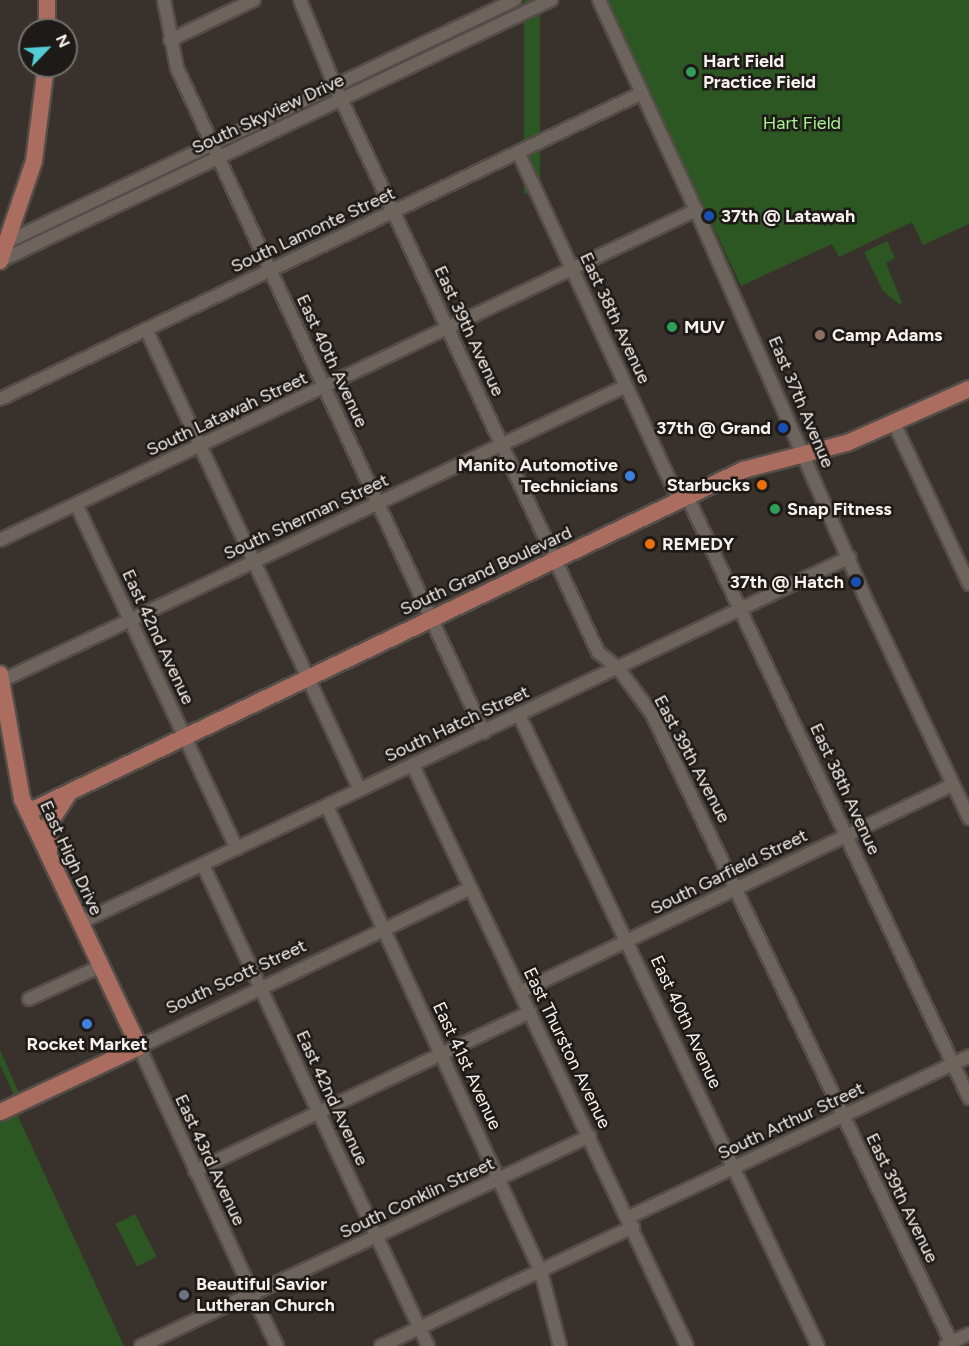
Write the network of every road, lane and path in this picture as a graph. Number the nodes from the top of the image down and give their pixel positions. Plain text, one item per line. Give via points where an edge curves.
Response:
1 (47, 0) edge
2 (164, 0) edge
3 (254, 0) edge
4 (300, 0) edge
5 (515, 0) edge
6 (551, 0) edge
7 (599, 0) edge
8 (47, 18) edge
9 (170, 40) junction
10 (44, 78) edge
11 (335, 86) junction
12 (642, 93) junction
13 (341, 99) junction
14 (211, 144) junction
15 (518, 152) junction
16 (218, 158) junction
17 (696, 210) junction
18 (393, 212) junction
19 (9, 241) junction
20 (0, 261) edge
21 (270, 270) junction
22 (572, 270) junction
23 (146, 329) junction
24 (448, 329) junction
25 (626, 386) junction
26 (324, 388) junction
27 (969, 389) edge
28 (0, 399) edge
29 (894, 423) junction
30 (502, 445) junction
31 (201, 446) junction
32 (803, 454) junction
33 (683, 498) junction
34 (378, 503) junction
35 (76, 506) junction
36 (0, 540) edge
37 (850, 557) junction
38 (254, 561) junction
39 (554, 561) junction
40 (969, 584) edge
41 (741, 609) junction
42 (431, 619) junction
43 (130, 621) junction
44 (618, 668) junction
45 (1, 677) edge
46 (308, 677) junction
47 (519, 715) junction
48 (484, 733) junction
49 (185, 736) junction
50 (413, 766) junction
51 (953, 785) junction
52 (360, 790) junction
53 (69, 792) junction
54 (327, 806) junction
55 (28, 812) junction
56 (969, 818) edge
57 (846, 835) junction
58 (237, 849) junction
59 (50, 861) junction
60 (203, 865) junction
61 (471, 888) junction
62 (738, 889) junction
63 (79, 924) junction
64 (384, 929) junction
65 (628, 941) junction
66 (101, 966) junction
67 (261, 988) junction
68 (520, 992) junction
69 (29, 999) dead end
70 (530, 1012) junction
71 (124, 1014) junction
72 (139, 1047) junction
73 (442, 1054) junction
74 (969, 1056) edge
75 (113, 1058) junction
76 (953, 1064) junction
77 (969, 1098) edge
78 (0, 1112) edge
79 (319, 1113) junction
80 (843, 1116) junction
81 (590, 1137) junction
82 (734, 1168) junction
83 (195, 1171) junction
84 (500, 1179) junction
85 (631, 1222) junction
86 (377, 1237) junction
87 (541, 1272) junction
88 (253, 1294) junction
89 (420, 1328) junction
90 (969, 1334) edge
91 (949, 1345) edge
92 (141, 1346) edge
93 (277, 1346) edge
94 (381, 1346) edge
95 (428, 1346) edge
96 (560, 1346) edge
97 (687, 1346) edge
98 (818, 1346) edge

1 - 8 main road
2 - 9 street, East 40th Avenue
3 - 9 street
4 - 11 street, East 39th Avenue
5 - 11 street, South Skyview Drive
6 - 13 street, South Skyview Drive
7 - 12 street, East 37th Avenue
9 - 14 street, East 40th Avenue via 177,68
10 - 19 main road via 34,161
11 - 13 street, East 39th Avenue
11 - 14 street, South Skyview Drive
12 - 15 street, South Lamonte Street
12 - 17 street, East 37th Avenue
13 - 16 street, South Skyview Drive
13 - 18 street, East 39th Avenue
14 - 16 street, East 40th Avenue
14 - 19 street, South Skyview Drive
15 - 18 street, South Lamonte Street
15 - 22 street, East 38th Avenue
16 - 20 street, South Skyview Drive
16 - 21 street, East 40th Avenue
17 - 22 street, South Latawah Street
17 - 32 street, East 37th Avenue
18 - 21 street, South Lamonte Street
18 - 24 street, East 39th Avenue
19 - 20 main road
21 - 23 street, South Lamonte Street
21 - 26 street, East 40th Avenue
22 - 24 street, South Latawah Street
22 - 25 street, East 38th Avenue
23 - 28 street, South Lamonte Street
23 - 31 street
24 - 26 street, South Latawah Street
24 - 30 street, East 39th Avenue
25 - 30 street, South Sherman Street
25 - 33 street, East 38th Avenue
26 - 31 street, South Latawah Street
26 - 34 street, East 40th Avenue
27 - 29 main road, South Grand Boulevard
29 - 32 main road, South Grand Boulevard via 847,443
29 - 40 street
30 - 34 street, South Sherman Street
30 - 39 street, East 39th Avenue
31 - 35 street, South Latawah Street
31 - 38 street
32 - 33 main road, South Grand Boulevard via 743,470
32 - 37 street, East 37th Avenue
33 - 39 main road, South Grand Boulevard
33 - 41 street, East 38th Avenue
34 - 38 street, South Sherman Street
34 - 42 street, East 40th Avenue
35 - 36 street, South Latawah Street
35 - 43 street, East 42nd Avenue
37 - 41 street, South Hatch Street
37 - 51 street, East 37th Avenue
38 - 43 street, South Sherman Street
38 - 46 street
39 - 42 main road, South Grand Boulevard
39 - 44 street, East 39th Avenue via 598,652
41 - 44 street, South Hatch Street
41 - 57 street, East 38th Avenue
42 - 46 main road, South Grand Boulevard
42 - 48 street, East 40th Avenue
43 - 45 street, South Sherman Street
43 - 49 street, East 42nd Avenue
44 - 47 street, South Hatch Street
44 - 62 street, East 39th Avenue via 652,714
45 - 55 main road, East High Drive via 19,786
46 - 49 main road, South Grand Boulevard
46 - 52 street
47 - 48 street, South Hatch Street
47 - 65 street, East 40th Avenue
48 - 50 street, South Hatch Street
49 - 53 main road, South Grand Boulevard
49 - 58 street, East 42nd Avenue
50 - 52 street, South Hatch Street
50 - 61 street, East Thurston Avenue
51 - 56 street, East 37th Avenue
51 - 57 street, South Garfield Street
52 - 54 street, South Hatch Street
53 - 55 main road, South Grand Boulevard
53 - 59 main road via 49,824
54 - 58 street, South Hatch Street
54 - 64 street, East 41st Avenue
55 - 59 main road, East High Drive
57 - 62 street, South Garfield Street
57 - 76 street, East 38th Avenue
58 - 60 street, South Hatch Street
59 - 63 main road, East High Drive
60 - 63 street, South Hatch Street
60 - 67 street, East 42nd Avenue
61 - 64 street, South Scott Street
61 - 68 street, East Thurston Avenue
62 - 65 street, South Garfield Street
62 - 80 street, East 39th Avenue
63 - 66 main road, East High Drive
64 - 67 street, South Scott Street
64 - 73 street, East 41st Avenue
65 - 68 street, South Garfield Street
65 - 82 street, East 40th Avenue
66 - 69 street
66 - 71 main road, East High Drive
67 - 72 street, South Scott Street
67 - 79 street, East 42nd Avenue
68 - 70 street, East Thurston Avenue
70 - 73 street
70 - 81 street, East Thurston Avenue
71 - 72 main road, East High Drive
71 - 75 main road via 125,1042
72 - 75 main road, South Scott Street
72 - 83 street, East 43rd Avenue
73 - 79 street
73 - 84 street, East 41st Avenue
74 - 76 street, South Arthur Street
75 - 78 main road, South Scott Street
76 - 77 street, East 38th Avenue
76 - 80 street, South Arthur Street
79 - 83 street
79 - 86 street, East 42nd Avenue
80 - 82 street, South Arthur Street
80 - 91 street, East 39th Avenue
81 - 84 street, South Conklin Street
81 - 85 street, East Thurston Avenue
82 - 85 street, South Arthur Street
82 - 98 street, East 40th Avenue
83 - 88 street, East 43rd Avenue
84 - 86 street, South Conklin Street
84 - 87 street, East 41st Avenue
85 - 87 street, South Arthur Street
85 - 97 street, East Thurston Avenue
86 - 88 street, South Conklin Street
86 - 89 street, East 42nd Avenue
87 - 89 street, South Arthur Street
87 - 96 street, East 41st Avenue
88 - 92 street, South Conklin Street
88 - 93 street, East 43rd Avenue
89 - 94 street, South Arthur Street
89 - 95 street, East 42nd Avenue
90 - 91 street

